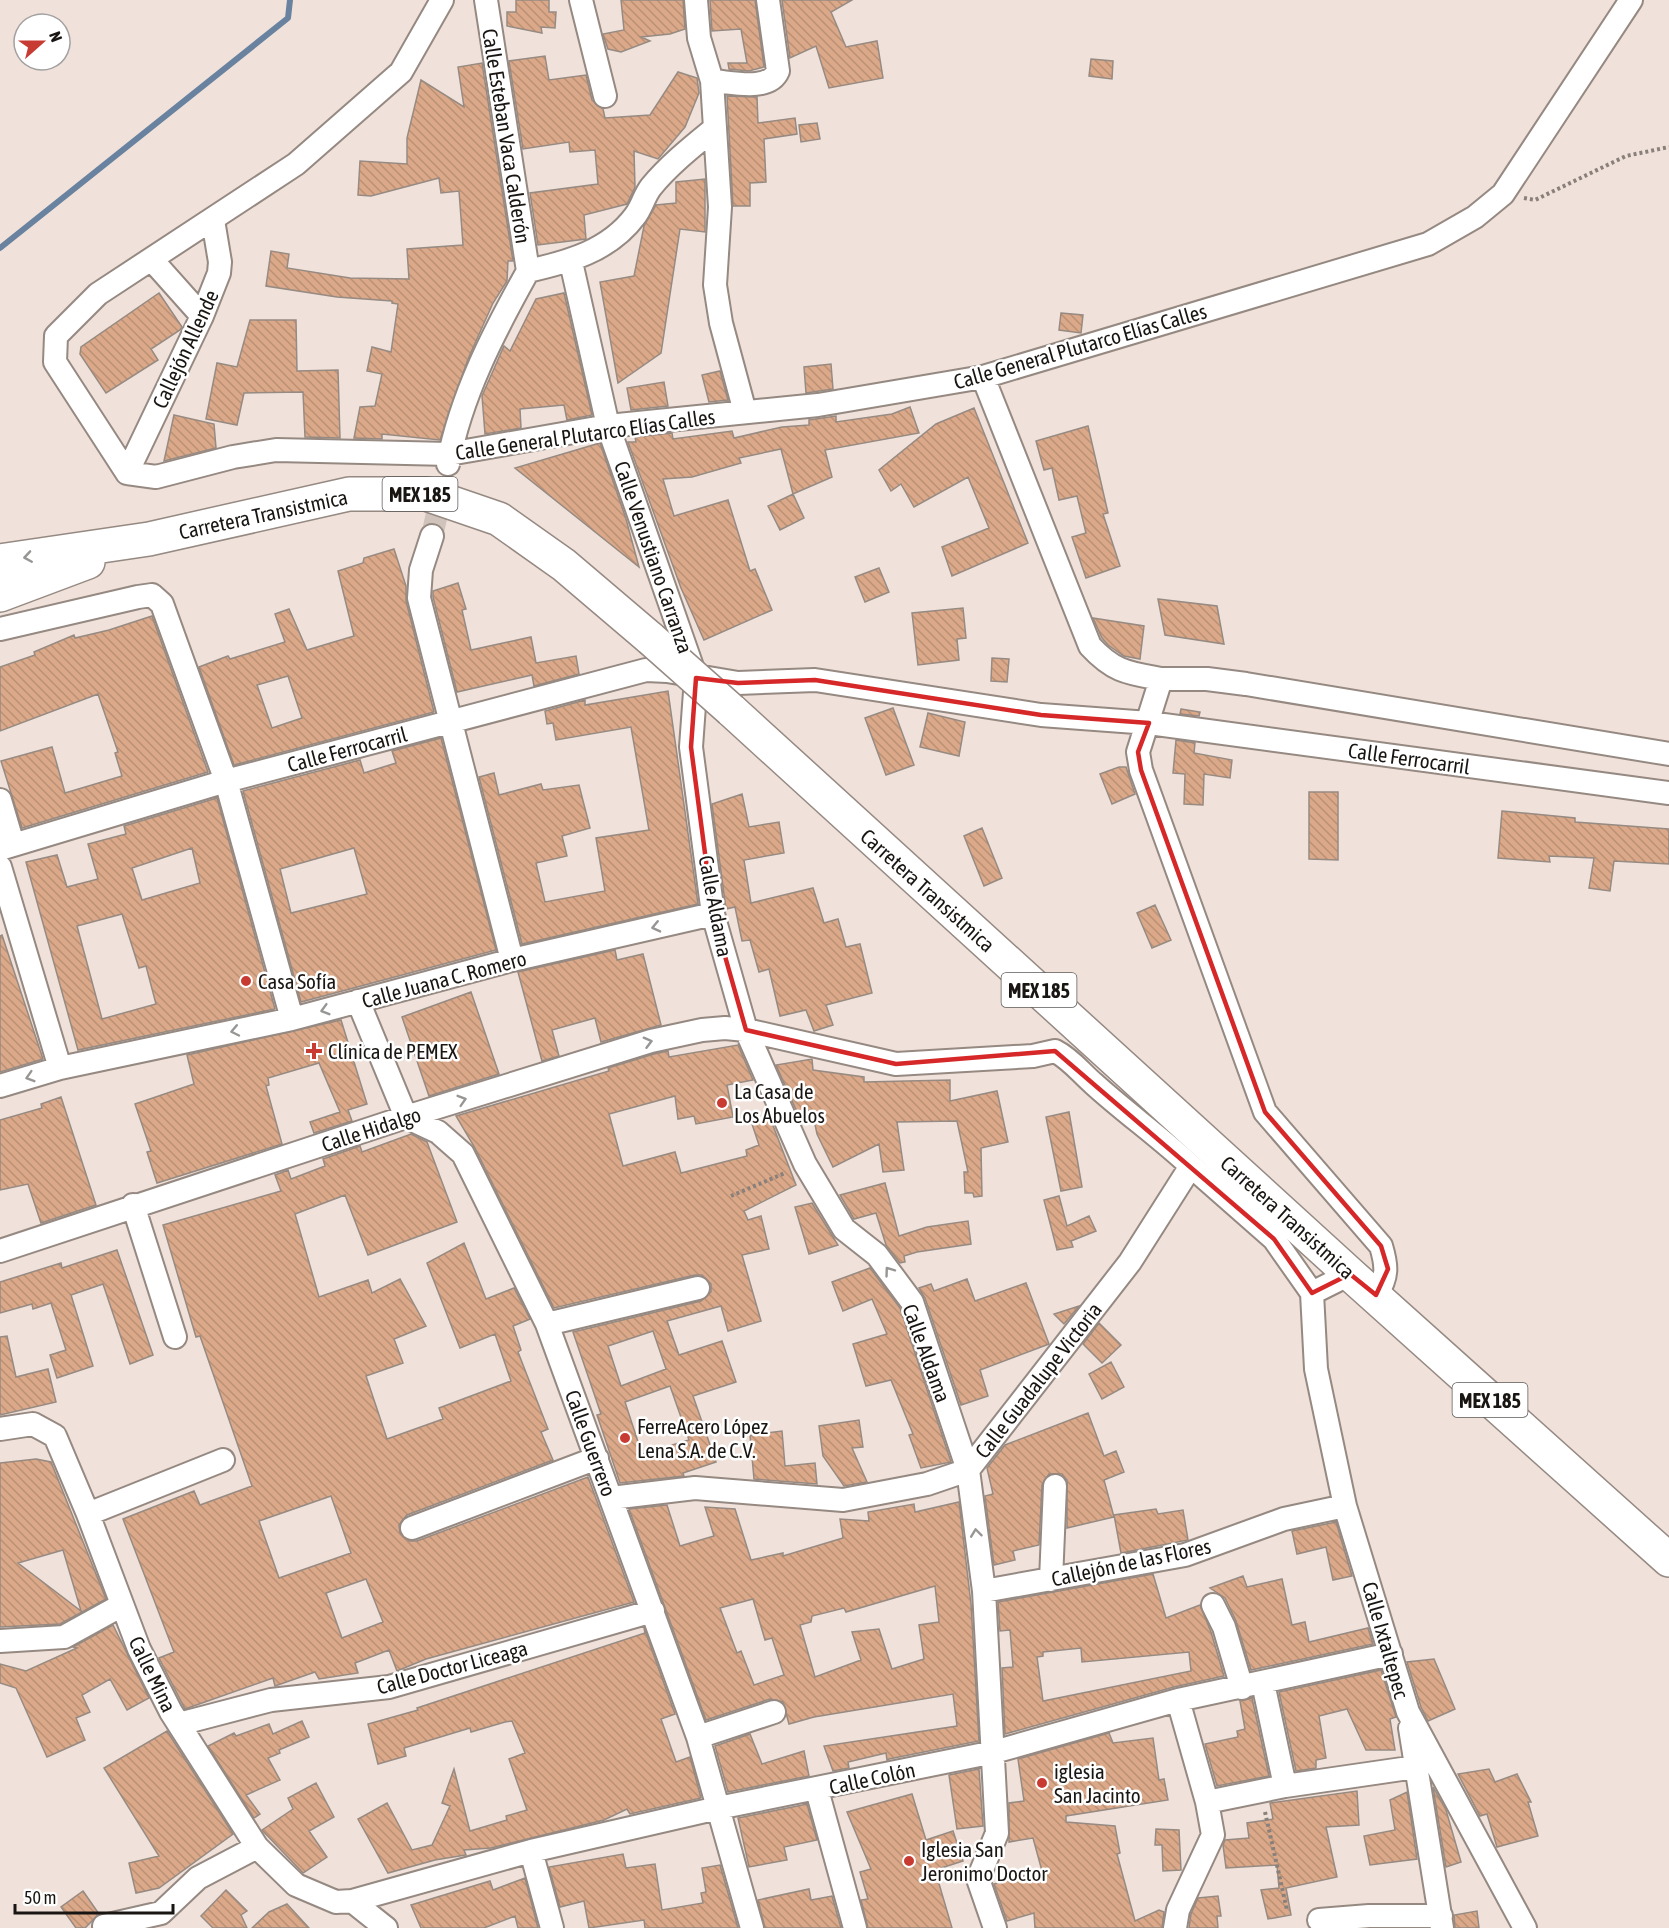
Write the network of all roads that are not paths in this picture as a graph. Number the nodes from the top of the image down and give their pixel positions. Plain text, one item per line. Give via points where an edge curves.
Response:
1 (442, 0) edge
2 (486, 0) edge
3 (581, 0) edge
4 (696, 0) edge
5 (768, 0) edge
6 (1631, 0) edge
7 (712, 81) junction
8 (605, 96) dead end
9 (715, 128) junction
10 (213, 220) junction
11 (152, 260) junction
12 (572, 261) junction
13 (528, 271) junction
14 (202, 316) junction
15 (983, 377) junction
16 (745, 412) junction
17 (608, 426) junction
18 (448, 459) junction
19 (127, 473) junction
20 (432, 536) tunnel mouth
21 (149, 539) junction
22 (0, 561) edge
23 (0, 596) edge
24 (0, 628) edge
25 (696, 678) junction
26 (1161, 679) junction
27 (453, 722) junction
28 (1149, 723) junction
29 (1669, 754) edge
30 (226, 781) junction
31 (1669, 793) edge
32 (0, 800) edge
33 (7, 847) edge
34 (0, 867) edge
35 (713, 914) junction
36 (512, 960) junction
37 (358, 1001) junction
38 (292, 1019) junction
39 (746, 1030) junction
40 (60, 1068) junction
41 (0, 1086) edge
42 (406, 1117) junction
43 (1191, 1166) junction
44 (133, 1205) junction
45 (0, 1251) edge
46 (1350, 1274) junction
47 (698, 1288) dead end
48 (1312, 1293) junction
49 (1376, 1295) junction
50 (547, 1324) junction
51 (175, 1337) dead end
52 (0, 1429) edge
53 (597, 1458) junction
54 (223, 1460) dead end
55 (968, 1470) junction
56 (1055, 1486) dead end
57 (611, 1498) junction
58 (1345, 1506) junction
59 (88, 1514) junction
60 (412, 1528) dead end
61 (1669, 1560) edge
62 (1051, 1580) junction
63 (984, 1591) junction
64 (122, 1605) junction
65 (1213, 1605) dead end
66 (653, 1611) junction
67 (0, 1641) edge
68 (1392, 1654) junction
69 (1253, 1685) junction
70 (1178, 1700) junction
71 (774, 1712) dead end
72 (1408, 1712) junction
73 (178, 1724) junction
74 (698, 1737) junction
75 (994, 1752) junction
76 (1416, 1767) junction
77 (1285, 1786) junction
78 (817, 1790) junction
79 (1207, 1802) junction
80 (718, 1808) junction
81 (257, 1847) junction
82 (531, 1851) junction
83 (352, 1901) junction
84 (1319, 1920) dead end
85 (1441, 1922) edge
86 (104, 1926) dead end
87 (386, 1928) edge
88 (552, 1928) edge
89 (752, 1928) edge
90 (855, 1928) edge
91 (995, 1928) edge
92 (1175, 1928) edge
93 (1525, 1928) edge

1 - 10 street via 401,72 296,164
2 - 13 street, Calle Esteban Vaca Calderón
3 - 8 street
4 - 7 street via 699,38
5 - 7 street via 778,71 775,78 767,83
6 - 15 street, Calle General Plutarco Elías Calles via 1503,194 1475,217 1428,244
7 - 9 street
9 - 12 street via 650,188 625,228 608,243
9 - 16 street via 720,207 715,285
10 - 11 street
10 - 14 street, Callejón Allende via 219,273
11 - 14 street
11 - 19 street via 98,294 56,336 53,348 55,362
12 - 13 street
12 - 17 street, Calle Venustiano Carranza
13 - 18 street via 470,386
14 - 19 street, Callejón Allende
15 - 16 street, Calle General Plutarco Elías Calles via 818,405
15 - 26 street via 1090,646 1106,663 1123,672
16 - 17 street, Calle General Plutarco Elías Calles
17 - 18 street, Calle General Plutarco Elías Calles
17 - 25 street, Calle Venustiano Carranza
18 - 19 street, Calle General Plutarco Elías Calles via 276,450 156,477
20 - 27 street via 421,570 419,598
21 -> 22 main road, Carretera Transistmica / MEX 185
21 - 23 main road, Carretera Transistmica / MEX 185
21 - 46 main road, Carretera Transistmica / MEX 185, bridge via 349,494 426,494 498,519 564,565 732,710
24 - 30 street via 152,595 169,617
25 - 27 street, Calle Ferrocarril via 667,670 646,670
25 - 28 street, Calle Ferrocarril via 738,683 815,680 1041,715
25 - 35 street, Calle Aldama via 690,747
26 - 28 street
26 - 29 street via 1246,684
27 - 30 street, Calle Ferrocarril
27 - 36 street
28 - 31 street, Calle Ferrocarril
28 - 49 street via 1138,752 1141,770 1265,1112 1381,1246 1388,1269
30 - 33 street, Calle Ferrocarril
30 - 38 street
32 - 33 street
34 - 40 street
35 -> 36 street, Calle Juana C. Romero
35 - 39 street, Calle Aldama
36 - 37 street, Calle Juana C. Romero
37 -> 38 street, Calle Juana C. Romero
37 - 42 street
38 -> 40 street, Calle Juana C. Romero
42 -> 39 street, Calle Hidalgo via 651,1041 725,1028
39 - 43 street, Calle Hidalgo via 896,1064 1033,1056 1055,1051 1159,1135
55 -> 39 street, Calle Aldama via 912,1302 877,1255 844,1228 805,1164
40 -> 41 street, Calle Juana C. Romero
42 - 44 street, Calle Hidalgo
42 - 50 street, Calle Guerrero via 438,1132 463,1154
43 - 48 street via 1274,1239
43 - 55 street, Calle Guadalupe Victoria via 1130,1262
44 - 45 street, Calle Hidalgo
44 - 51 street
46 - 48 street
46 - 49 main road, Carretera Transistmica / MEX 185
47 - 50 street
48 - 58 street, Calle Ixtaltepec via 1316,1369
49 - 61 main road, Carretera Transistmica / MEX 185
50 - 53 street, Calle Guerrero
52 - 59 street, Calle Mina via 33,1424 55,1436
53 - 57 street, Calle Guerrero
53 - 60 street
54 - 59 street
55 - 57 street, Calle Guadalupe Victoria via 927,1484 843,1500 695,1488
63 -> 55 street, Calle Aldama
56 - 62 street
57 - 66 street, Calle Guerrero
58 - 62 street, Callejón de las Flores via 1284,1519 1185,1555
58 - 68 street, Calle Ixtaltepec
59 - 64 street, Calle Mina
62 - 63 street, Callejón de las Flores
63 - 75 street, Calle Aldama
64 - 67 street via 64,1637
64 - 73 street, Calle Mina via 139,1649
65 - 69 street
66 - 73 street, Calle Doctor Liceaga via 389,1688 271,1700
66 - 74 street, Calle Guerrero
68 - 69 street, Calle Colón
68 - 72 street, Calle Ixtaltepec
69 - 70 street, Calle Colón
69 - 77 street
70 - 75 street, Calle Colón
70 - 79 street
71 - 74 street
72 - 76 street
72 - 93 street, Calle Ixtaltepec
73 - 81 street, Calle Mina
74 - 80 street, Calle Guerrero
75 - 78 street, Calle Colón
75 - 91 street, Calle Aldama via 997,1833 978,1879
76 - 77 street
76 - 85 street
77 - 79 street
78 - 80 street, Calle Colón
78 - 90 street
79 - 92 street via 1213,1835 1178,1910
80 - 82 street, Calle Colón
80 - 89 street, Calle Guerrero
81 - 83 street, Calle Mina via 296,1885 336,1902
81 - 86 street via 198,1878 161,1913
82 - 83 street, Calle Colón
82 - 88 street
83 - 87 street
84 - 85 street via 1369,1916

